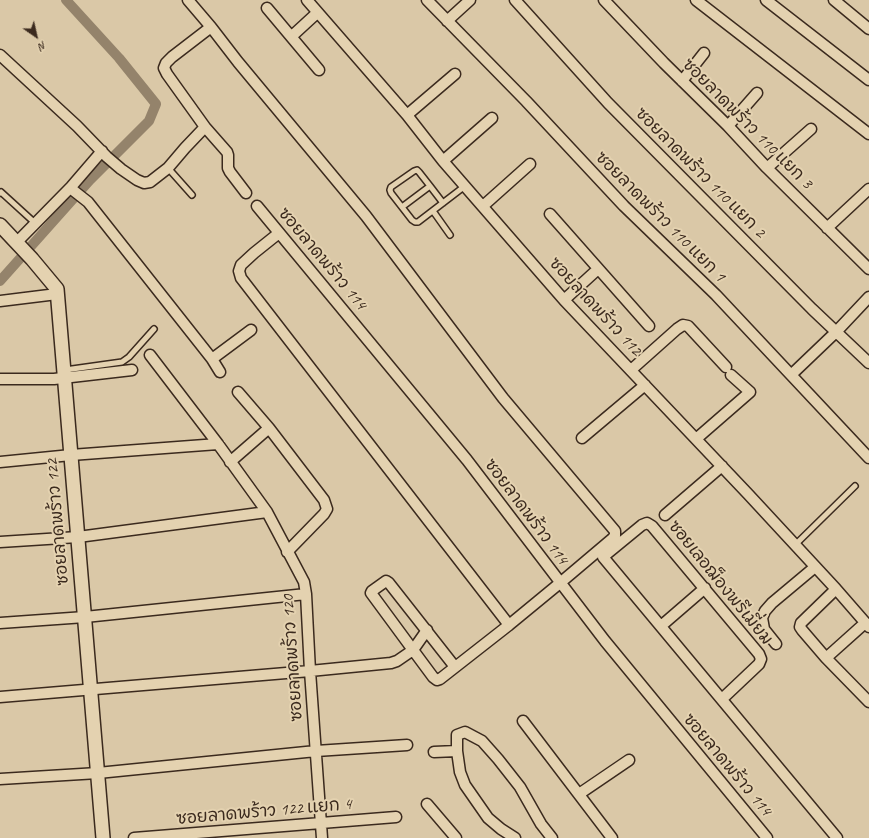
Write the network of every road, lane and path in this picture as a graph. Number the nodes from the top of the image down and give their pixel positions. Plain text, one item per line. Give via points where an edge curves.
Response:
1 (188, 0) edge
2 (307, 0) edge
3 (427, 0) edge
4 (470, 0) edge
5 (515, 0) edge
6 (604, 0) edge
7 (696, 0) edge
8 (766, 0) edge
9 (834, 0) edge
10 (267, 8) dead end
11 (317, 12) junction
12 (447, 21) junction
13 (211, 27) junction
14 (869, 29) edge
15 (292, 36) junction
16 (704, 53) dead end
17 (0, 55) edge
18 (319, 70) dead end
19 (455, 74) dead end
20 (682, 80) junction
21 (869, 80) edge
22 (757, 93) dead end
23 (407, 115) junction
24 (492, 118) dead end
25 (728, 126) junction
26 (205, 127) junction
27 (811, 129) dead end
28 (869, 134) edge
29 (104, 154) junction
30 (443, 161) junction
31 (530, 164) dead end
32 (168, 168) junction
33 (767, 168) junction
34 (430, 186) junction
35 (465, 186) junction
36 (869, 188) edge
37 (72, 189) junction
38 (0, 193) edge
39 (246, 193) dead end
40 (192, 195) dead end
41 (443, 203) junction
42 (257, 206) dead end
43 (483, 206) junction
44 (402, 207) junction
45 (433, 211) junction
46 (550, 214) dead end
47 (35, 223) junction
48 (0, 225) edge
49 (827, 228) junction
50 (279, 233) junction
51 (450, 235) dead end
52 (24, 251) junction
53 (598, 269) junction
54 (869, 269) edge
55 (57, 294) junction
56 (869, 297) edge
57 (564, 300) junction
58 (0, 301) edge
59 (649, 326) dead end
60 (154, 329) dead end
61 (251, 330) dead end
62 (836, 332) junction
63 (150, 355) dead end
64 (212, 359) junction
65 (869, 363) edge
66 (132, 370) dead end
67 (631, 370) junction
68 (220, 372) dead end
69 (64, 374) junction
70 (791, 375) junction
71 (0, 379) edge
72 (645, 385) junction
73 (238, 392) dead end
74 (269, 428) junction
75 (582, 438) dead end
76 (696, 439) junction
77 (218, 444) junction
78 (71, 455) junction
79 (869, 458) edge
80 (0, 462) edge
81 (230, 462) junction
82 (722, 466) junction
83 (855, 486) dead end
84 (267, 512) junction
85 (665, 515) dead end
86 (78, 537) junction
87 (0, 542) edge
88 (795, 545) junction
89 (287, 552) junction
90 (601, 554) junction
91 (815, 567) junction
92 (560, 583) junction
93 (705, 588) junction
94 (836, 589) junction
95 (306, 594) junction
96 (84, 617) junction
97 (0, 623) edge
98 (509, 625) junction
99 (867, 625) edge
100 (661, 626) junction
101 (427, 630) junction
102 (776, 644) dead end
103 (413, 650) junction
104 (826, 658) junction
105 (455, 667) junction
106 (310, 671) junction
107 (91, 689) junction
108 (0, 697) edge
109 (722, 699) junction
110 (869, 702) edge
111 (523, 721) dead end
112 (407, 745) dead end
113 (316, 751) junction
114 (457, 751) junction
115 (434, 752) dead end
116 (629, 760) dead end
117 (98, 773) junction
118 (0, 779) edge
119 (579, 794) junction
120 (427, 804) dead end
121 (396, 817) dead end
122 (321, 823) junction
123 (104, 838) edge
124 (134, 838) edge
125 (322, 838) edge
126 (456, 838) edge
127 (515, 838) edge
128 (552, 838) edge
129 (612, 838) edge
130 (767, 838) edge
131 (837, 838) edge

1 - 13 street
2 - 11 street, ซอยลาดพร้าว 112
3 - 12 street, ซอยลาดพร้าว 110 แยก 1
4 - 12 street
5 - 62 street, ซอยลาดพร้าว 110 แยก 2 via 608,103
6 - 20 street, ซอยลาดพร้าว 110 แยก 3
7 - 28 street
8 - 21 street
9 - 14 street
10 - 15 street
11 - 15 street
11 - 23 street, ซอยลาดพร้าว 112
12 - 70 street, ซอยลาดพร้าว 110 แยก 1
13 - 26 street via 172,57 164,68
13 - 90 street via 366,216 503,398 615,531 615,536
15 - 18 street
16 - 20 street
17 - 29 street
19 - 23 street
20 - 25 street, ซอยลาดพร้าว 110 แยก 3
22 - 25 street
23 - 30 street, ซอยลาดพร้าว 112
24 - 30 street
25 - 33 street, ซอยลาดพร้าว 110 แยก 3
26 - 32 street
26 - 39 street via 227,152 228,168
27 - 33 street
29 - 32 street via 121,169 144,183 150,182
29 - 37 street
30 - 35 street, ซอยลาดพร้าว 112
31 - 43 street
32 - 40 lane
33 - 49 street, ซอยลาดพร้าว 110 แยก 3
34 - 41 lane
34 - 44 lane
34 - 44 lane via 417,170 391,187 391,193
35 - 41 lane
35 - 43 street, ซอยลาดพร้าว 112
36 - 49 street
37 - 47 street
37 - 64 street via 88,202
38 - 47 lane
41 - 45 lane
42 - 50 street, ซอยลาดพร้าว 114
43 - 57 street, ซอยลาดพร้าว 112
44 - 45 lane via 415,222
45 - 51 lane
46 - 53 street
47 - 52 street
48 - 52 street, ซอยลาดพร้าว 122
49 - 54 street, ซอยลาดพร้าว 110 แยก 3
50 - 92 street, ซอยลาดพร้าว 114 via 467,460
50 - 98 street via 241,265 241,278
52 - 55 street, ซอยลาดพร้าว 122 via 57,289
53 - 57 street
53 - 59 street
55 - 58 street
55 - 69 street, ซอยลาดพร้าว 122
56 - 62 street
57 - 67 street, ซอยลาดพร้าว 112
60 - 69 lane via 122,362
61 - 64 street
62 - 65 street, ซอยลาดพร้าว 110 แยก 2
62 - 70 street
63 - 77 street, ซอยลาดพร้าว 120
64 - 68 street
66 - 69 street
67 - 72 street, ซอยลาดพร้าว 112
67 - 76 street via 682,325 688,326 750,392
69 - 71 street via 54,379
69 - 78 street, ซอยลาดพร้าว 122
70 - 79 street, ซอยลาดพร้าว 110 แยก 1
72 - 75 street
72 - 76 street, ซอยลาดพร้าว 112
73 - 74 street
74 - 81 street
74 - 89 street via 324,500 327,509
76 - 82 street, ซอยลาดพร้าว 112
77 - 78 street
77 - 81 street, ซอยลาดพร้าว 120
78 - 80 street
78 - 86 street, ซอยลาดพร้าว 122
81 - 84 street, ซอยลาดพร้าว 120
82 - 85 street
82 - 88 street, ซอยลาดพร้าว 112
83 - 88 lane
84 - 86 street
84 - 89 street, ซอยลาดพร้าว 120
86 - 87 street
86 - 96 street, ซอยลาดพร้าว 122
88 - 91 street, ซอยลาดพร้าว 112
89 - 95 street, ซอยลาดพร้าว 120 via 304,582
90 - 92 street
90 - 93 street, ซอยเลอฌ็องพรีเมี่ยม via 642,525 650,524
90 - 100 street
91 - 94 street, ซอยลาดพร้าว 112
91 - 102 street via 765,611 762,618 764,628
92 - 98 street
92 - 130 street, ซอยลาดพร้าว 114 via 605,642
93 - 100 street
93 - 109 street, ซอยเลอฌ็องพรีเมี่ยม via 760,656 759,664
94 - 99 street, ซอยลาดพร้าว 112
94 - 104 street via 801,622 800,627
95 - 96 street
95 - 106 street, ซอยลาดพร้าว 120
96 - 97 street
96 - 107 street, ซอยลาดพร้าว 122
98 - 105 street
99 - 104 street
100 - 109 street
101 - 103 street
101 - 103 street via 388,582 372,591
101 - 105 street
103 - 105 street via 437,680
103 - 106 street via 391,663
104 - 110 street
106 - 107 street
106 - 113 street, ซอยลาดพร้าว 120
107 - 108 street
107 - 117 street, ซอยลาดพร้าว 122
109 - 131 street
111 - 119 street
112 - 113 street
113 - 117 street
113 - 122 street, ซอยลาดพร้าว 120
114 - 115 street
114 - 127 street via 464,785 488,818
114 - 128 street via 457,735 465,732 482,741 520,787
116 - 119 street
117 - 118 street
117 - 123 street, ซอยลาดพร้าว 122
119 - 129 street
120 - 126 street
121 - 122 street, ซอยลาดพร้าว 122 แยก 4
122 - 124 street, ซอยลาดพร้าว 122 แยก 4
122 - 125 street, ซอยลาดพร้าว 120

